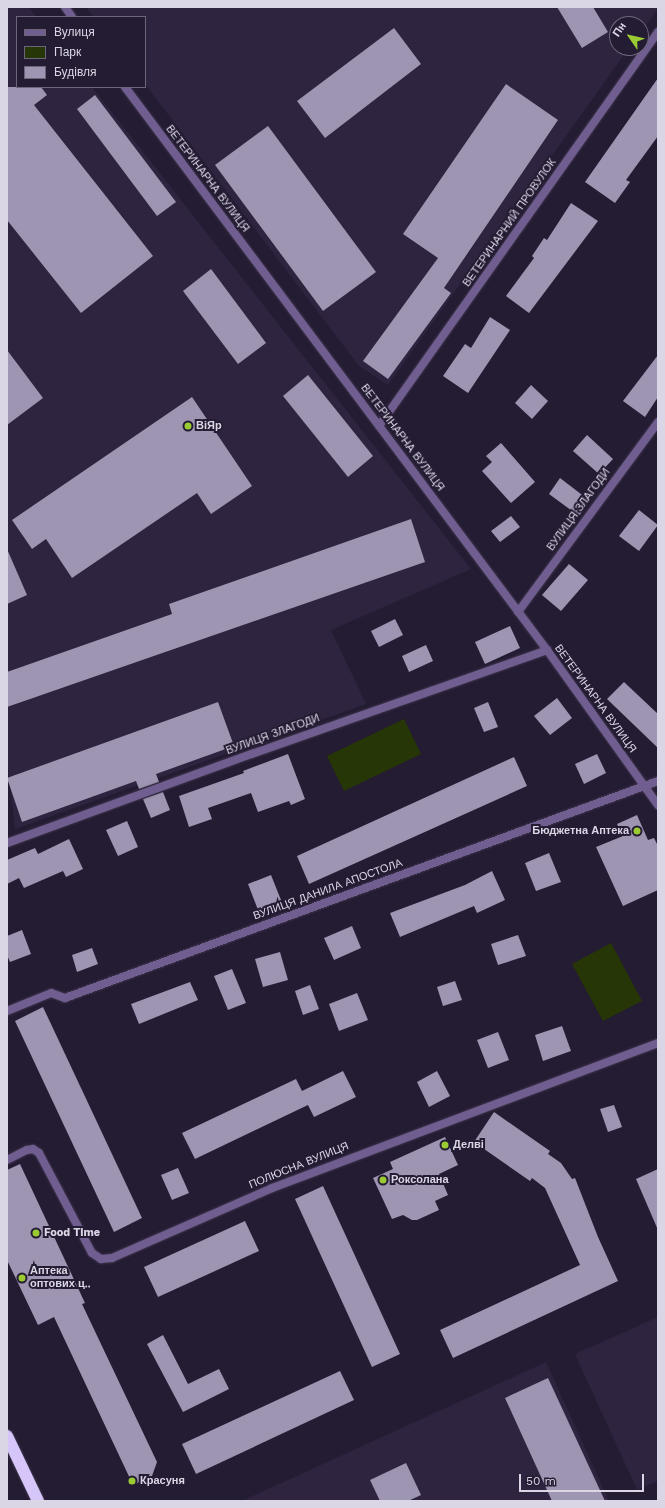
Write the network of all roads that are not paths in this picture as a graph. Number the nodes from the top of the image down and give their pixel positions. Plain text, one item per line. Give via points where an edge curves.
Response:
1 (65, 7) edge
2 (71, 16) edge
3 (658, 32) edge
4 (126, 88) edge
5 (658, 422) edge
6 (379, 426) junction
7 (518, 612) junction
8 (546, 650) junction
9 (658, 781) edge
10 (644, 786) junction
11 (658, 805) edge
12 (7, 843) edge
13 (7, 1011) edge
14 (658, 1043) edge
15 (7, 1160) edge
16 (7, 1436) edge
17 (38, 1501) edge

1 - 2 street
3 - 6 street, ВЕТЕРИНАРНИЙ ПРОВУЛОК
4 - 6 street, ВЕТЕРИНАРНА ВУЛИЦЯ
5 - 7 street, ВУЛИЦЯ ЗЛАГОДИ
6 - 7 street, ВЕТЕРИНАРНА ВУЛИЦЯ
7 - 8 street, ВЕТЕРИНАРНА ВУЛИЦЯ
8 - 10 street, ВЕТЕРИНАРНА ВУЛИЦЯ
8 - 12 street, ВУЛИЦЯ ЗЛАГОДИ
9 - 10 street, ВУЛИЦЯ ДАНИЛА АПОСТОЛА
10 - 11 street, ВЕТЕРИНАРНА ВУЛИЦЯ
10 - 13 street, ВУЛИЦЯ ДАНИЛА АПОСТОЛА via 65,998 51,993
14 - 15 street, ПОЛЮСНА ВУЛИЦЯ via 272,1188 112,1258 100,1259 92,1253 39,1153 34,1149 27,1150
16 - 17 highway

